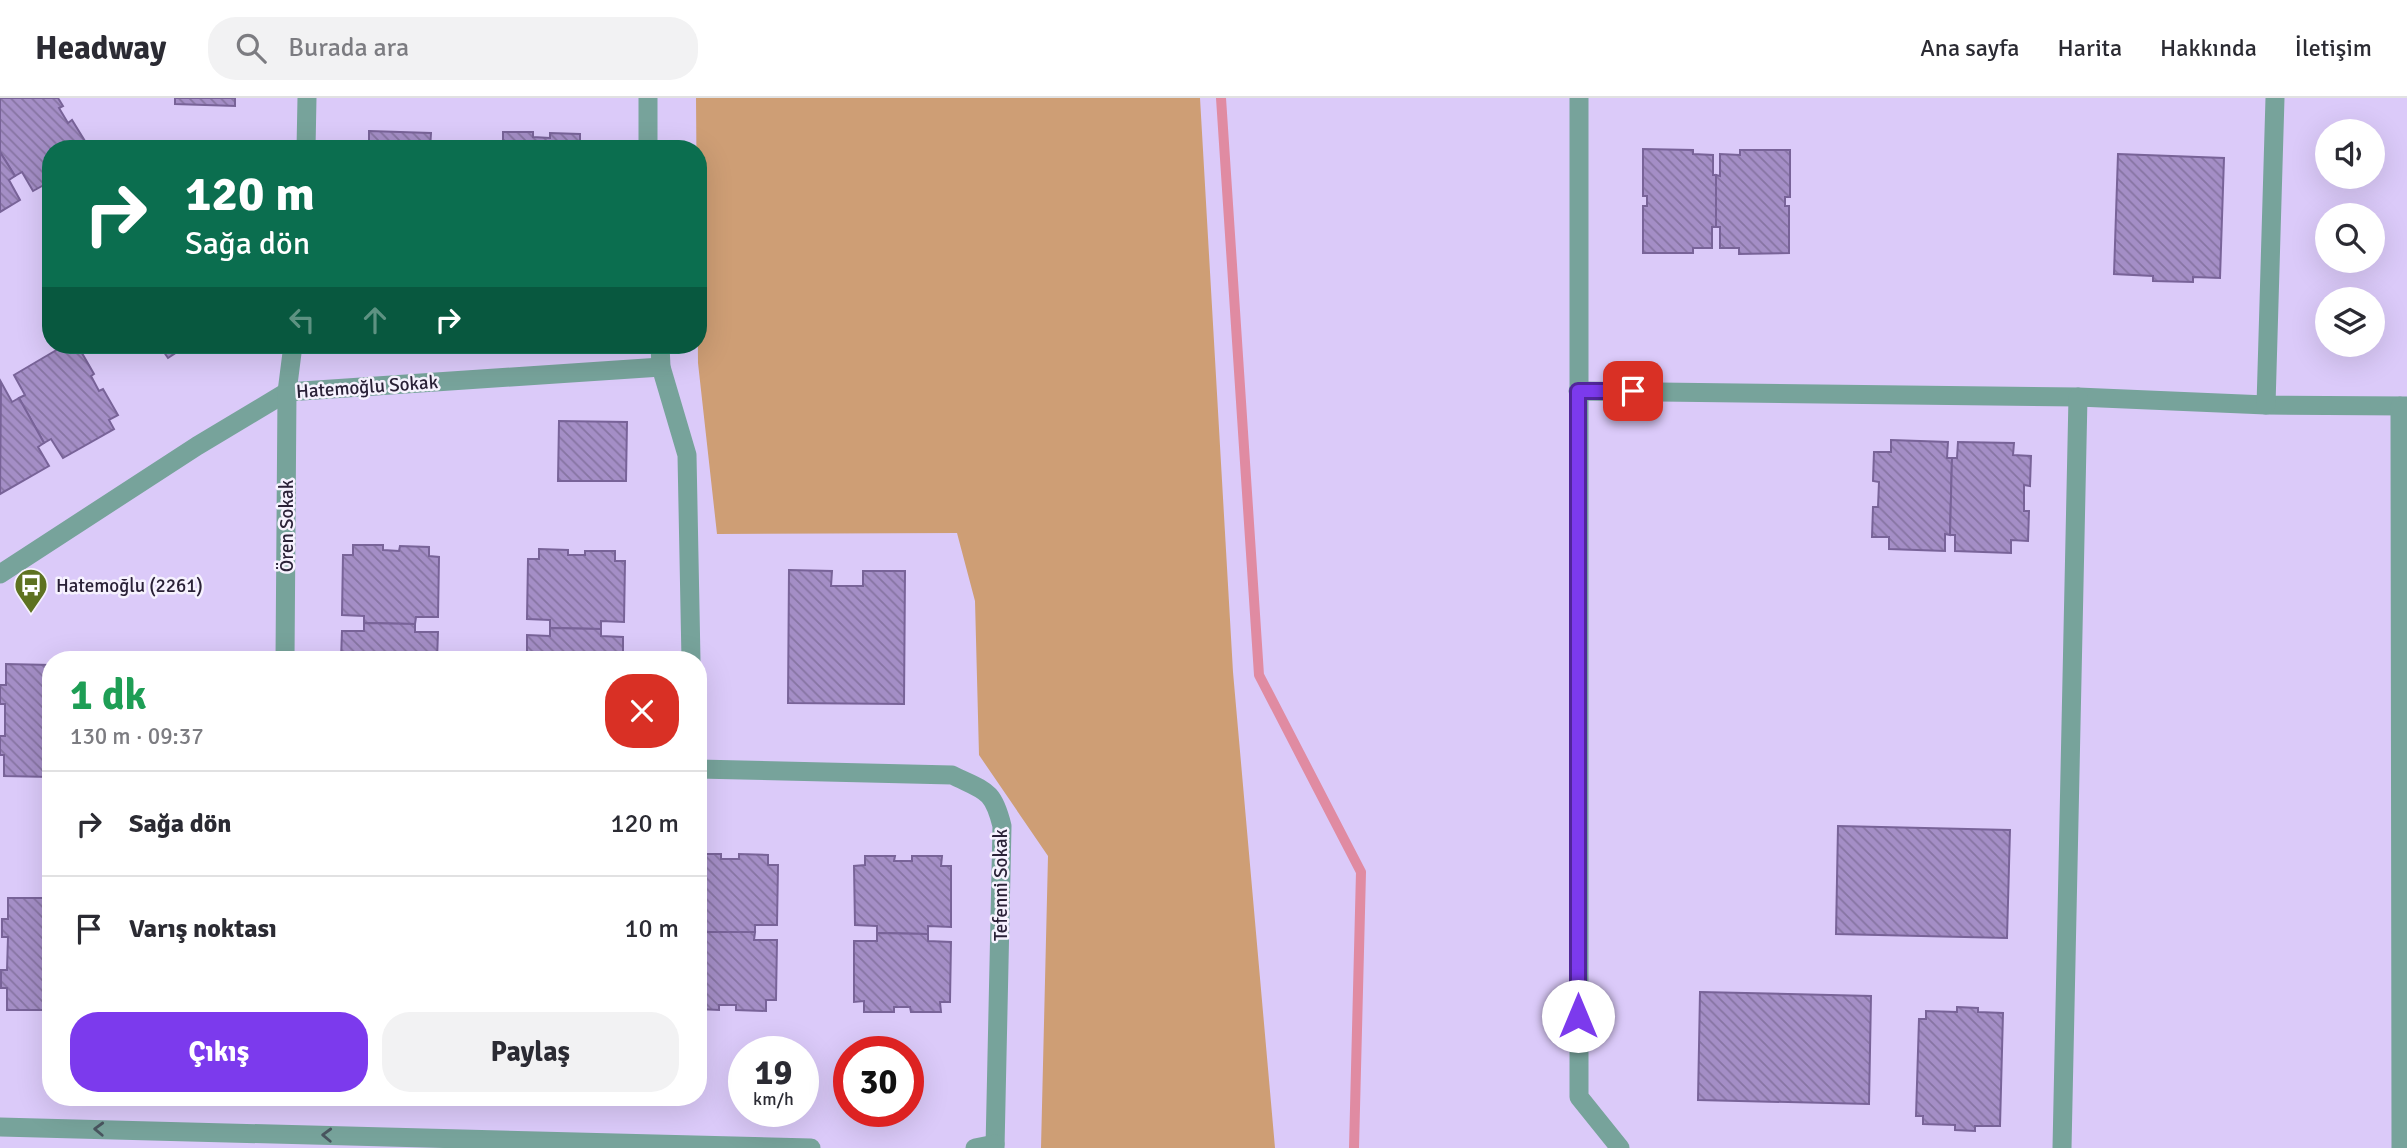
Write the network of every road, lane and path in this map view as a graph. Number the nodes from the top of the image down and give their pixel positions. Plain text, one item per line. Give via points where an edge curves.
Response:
1 (307, 98) edge
2 (648, 98) edge
3 (1579, 98) edge
4 (2275, 98) edge
5 (306, 140) edge
6 (648, 140) edge
7 (292, 354) edge
8 (661, 354) edge
9 (662, 367) junction
10 (1578, 391) junction
11 (287, 392) junction
12 (2078, 397) junction
13 (2266, 405) junction
14 (2403, 406) edge
15 (0, 574) edge
16 (285, 651) edge
17 (691, 651) edge
18 (707, 769) edge
19 (0, 1127) edge
20 (995, 1146) edge
21 (811, 1148) edge
22 (975, 1148) edge
23 (1620, 1148) edge
24 (2062, 1148) edge
25 (2401, 1148) edge

1 - 5 street
2 - 6 street
3 - 10 street
4 - 13 street
7 - 11 street, Ören Sokak
8 - 9 street
9 - 11 street, Hatemoğlu Sokak
9 - 17 street via 687,455
10 - 12 street
10 - 23 street via 1579,1097
11 - 15 street, Hatemoğlu Sokak
11 - 16 street, Ören Sokak
12 - 13 street
12 - 24 street
13 - 14 street
14 - 25 street
18 - 20 street, Tefenni Sokak via 953,775 985,790 997,804 1002,826
21 -> 19 street
20 - 22 street

